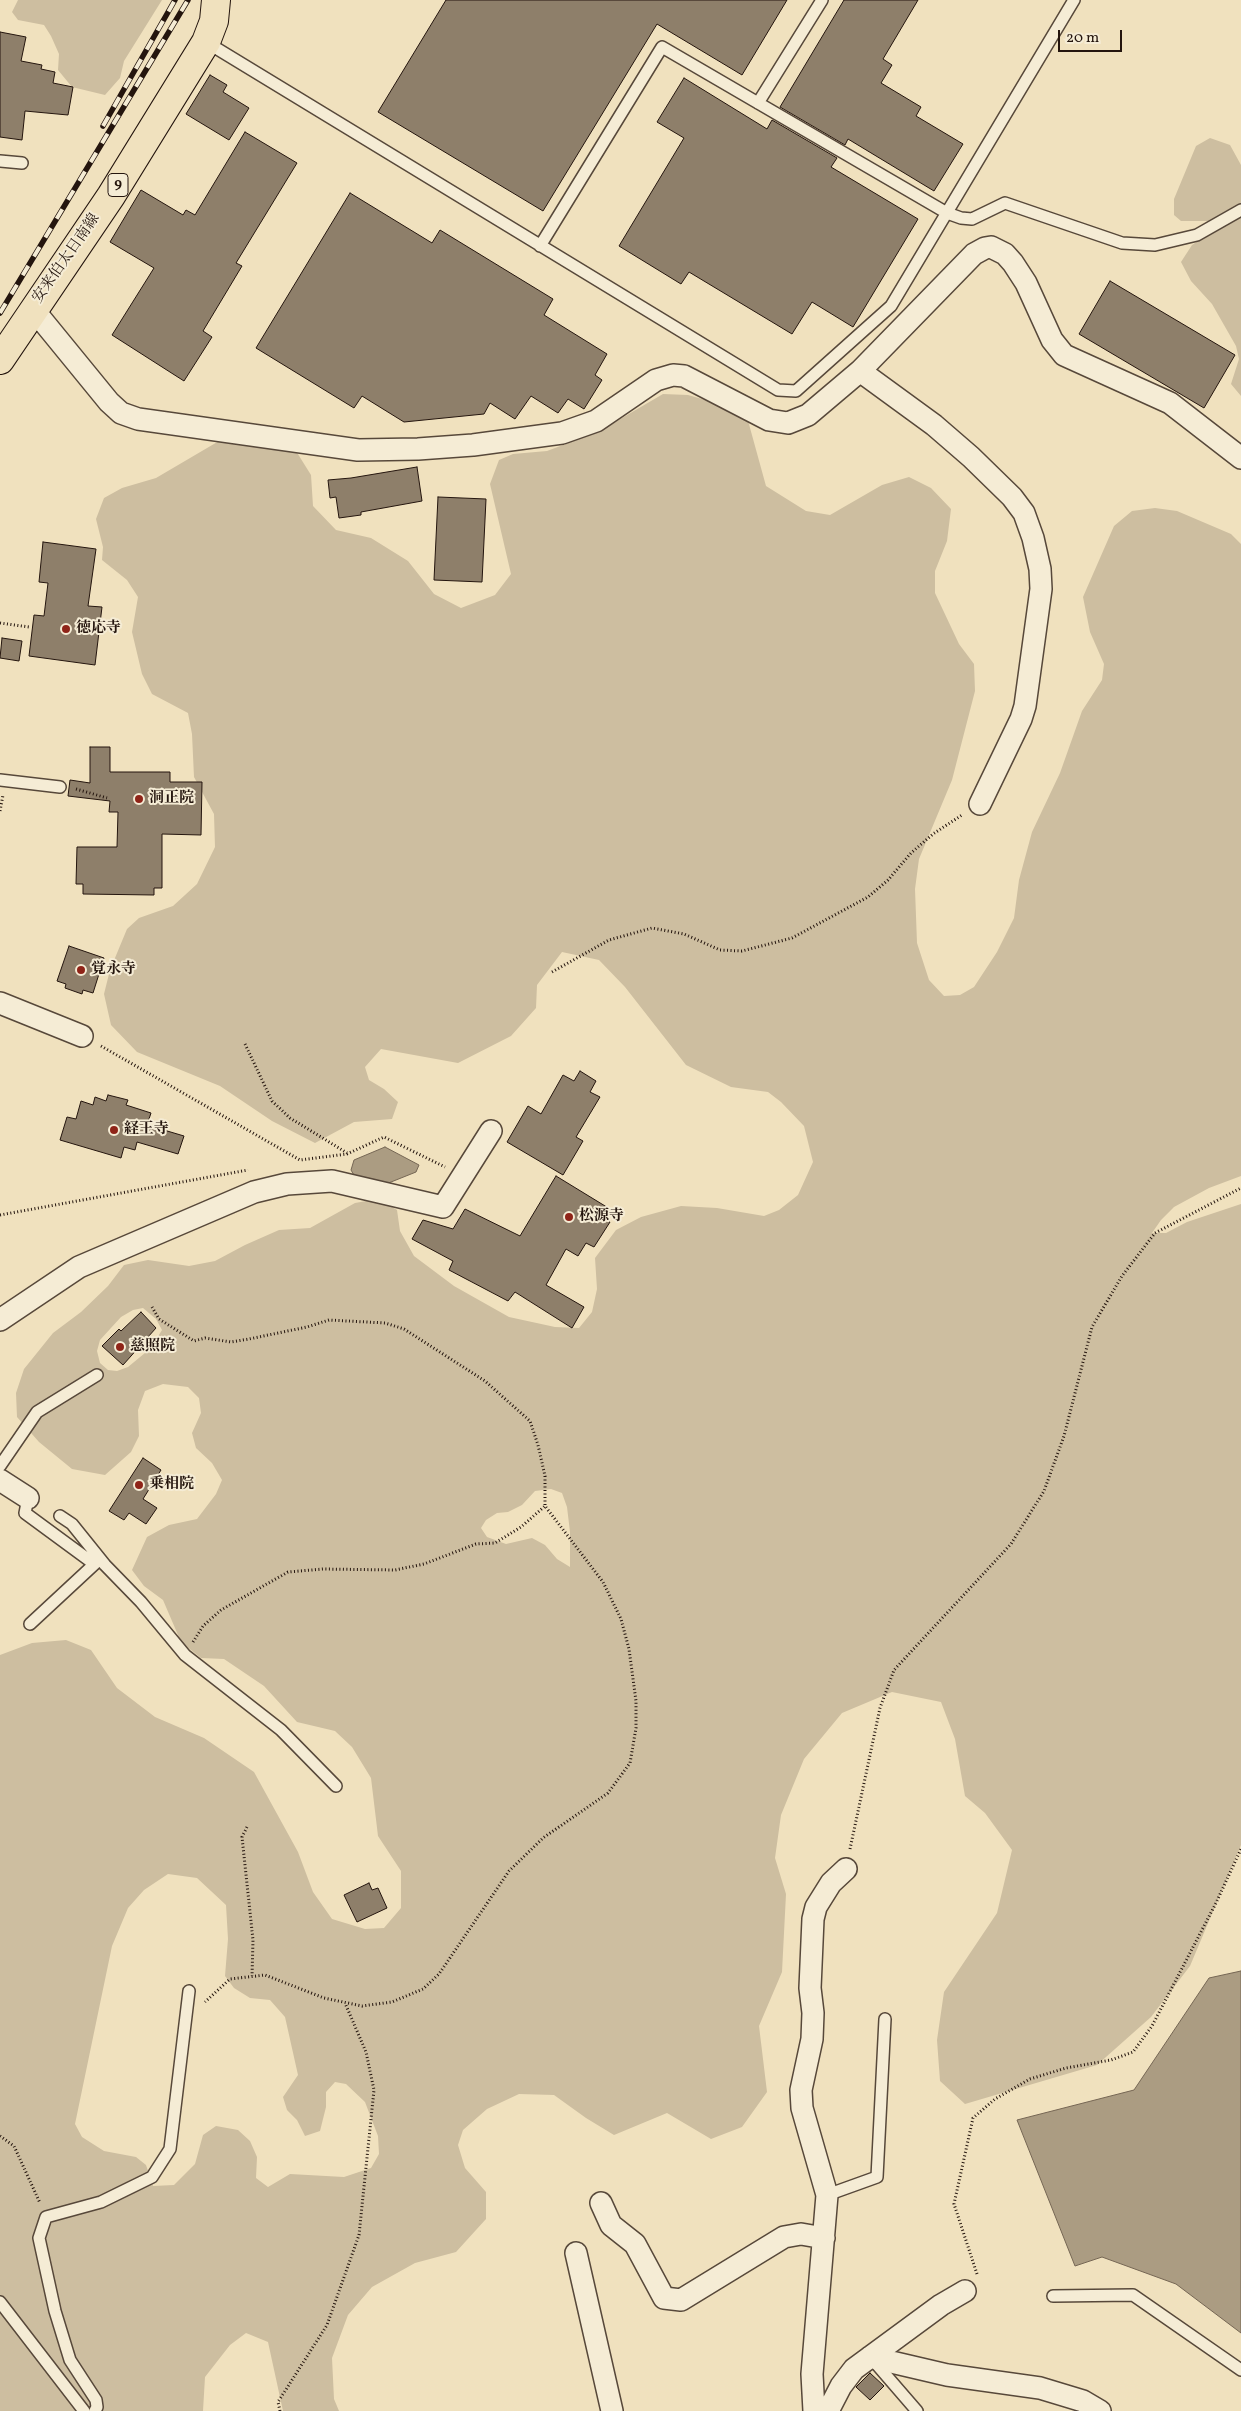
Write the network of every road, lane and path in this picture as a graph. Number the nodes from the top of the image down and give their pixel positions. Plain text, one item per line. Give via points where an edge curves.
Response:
1 (218, 0) edge
2 (822, 0) edge
3 (1074, 0) edge
4 (206, 42) junction
5 (758, 103) junction
6 (0, 161) edge
7 (22, 163) dead end
8 (1241, 210) edge
9 (947, 213) junction
10 (540, 246) junction
11 (33, 309) junction
12 (0, 360) edge
13 (860, 371) junction
14 (1241, 458) edge
15 (0, 624) edge
16 (28, 627) dead end
17 (0, 780) edge
18 (60, 787) joint
19 (108, 798) dead end
20 (980, 804) joint
21 (552, 972) dead end
22 (0, 1003) edge
23 (82, 1036) joint
24 (245, 1044) dead end
25 (491, 1131) dead end
26 (347, 1154) junction
27 (300, 1160) junction
28 (291, 1162) dead end
29 (255, 1169) dead end
30 (464, 1176) junction
31 (1241, 1188) edge
32 (0, 1216) edge
33 (152, 1307) dead end
34 (0, 1320) edge
35 (96, 1376) dead end
36 (0, 1466) edge
37 (0, 1480) edge
38 (28, 1498) joint
39 (546, 1506) junction
40 (60, 1516) dead end
41 (96, 1561) junction
42 (30, 1624) dead end
43 (185, 1655) junction
44 (336, 1786) dead end
45 (247, 1828) dead end
46 (1241, 1849) edge
47 (846, 1870) joint
48 (252, 1976) junction
49 (189, 1991) dead end
50 (345, 2002) junction
51 (203, 2005) dead end
52 (885, 2019) dead end
53 (0, 2136) edge
54 (828, 2195) junction
55 (601, 2202) dead end
56 (46, 2217) junction
57 (824, 2238) junction
58 (576, 2252) dead end
59 (965, 2291) joint
60 (1053, 2296) dead end
61 (0, 2302) edge
62 (870, 2357) junction
63 (1241, 2370) edge
64 (84, 2411) edge
65 (95, 2411) edge
66 (280, 2411) edge
67 (612, 2411) edge
68 (814, 2411) edge
69 (828, 2411) edge
70 (917, 2411) edge
71 (1100, 2411) edge

1 - 4 main road, 安来伯太日南線 / 9
2 - 5 lane
3 - 9 lane
4 - 10 lane
4 - 11 main road, 安来伯太日南線 / 9 via 111,196
5 - 9 lane
5 - 10 lane via 662,47
6 - 7 lane
8 - 9 lane via 1197,235 1155,245 1122,242 1005,203 972,219
9 - 10 lane via 892,306 796,391 778,390
11 - 12 main road, 安来伯太日南線 / 9
11 - 13 street via 109,402 122,413 138,419 358,450 418,450 562,433 596,421 656,380 673,376 684,376 769,420 788,423 808,416
13 - 14 street via 974,254 991,248 1005,254 1013,263 1026,283 1052,340 1064,354 1170,403
13 - 20 street via 934,424 971,457 1020,508 1033,538 1040,569 1040,590 1024,706 1021,719
15 - 16 path
17 - 18 lane
18 - 19 path
20 - 21 path via 911,852 888,880 868,897 792,938 742,950 720,950 684,934 652,928 609,940
22 - 23 street
23 - 27 path
24 - 26 path via 272,1101 290,1118
25 - 30 street
26 - 27 path
26 - 30 path via 384,1136
27 - 28 path
29 - 32 path
30 - 34 street via 443,1207 332,1181 287,1184 254,1192 79,1266
31 - 47 path via 1155,1233 1122,1276 1092,1327 1064,1436 1044,1490 1010,1544 894,1670 880,1708
33 - 39 path via 159,1319 194,1341 205,1338 231,1342 329,1320 364,1320 404,1329 485,1381 530,1421 545,1476
35 - 36 lane via 37,1412
37 - 38 street
38 - 41 lane via 25,1513
39 - 43 path via 495,1543 476,1544 424,1564 395,1570 288,1572 221,1610 203,1626
39 - 50 path via 603,1582 621,1620 629,1649 636,1701 636,1728 630,1763 608,1793 543,1838 509,1871 438,1974 423,1989 392,2002 362,2006
40 - 41 lane via 72,1524
41 - 42 lane
41 - 43 lane via 142,1602
43 - 44 lane via 281,1730
45 - 48 path via 242,1837 253,1940
46 - 59 path via 1152,2026 1133,2052 1030,2079 995,2099 973,2118 954,2204 977,2274 972,2288
47 - 54 street via 831,1883 812,1919 810,1988 814,2012 801,2090 802,2108
48 - 50 path via 265,1975 324,1998
48 - 51 path via 230,1979
49 - 56 lane via 170,2149 152,2177 101,2202
50 - 66 path via 366,2052 374,2090 359,2234 327,2325 278,2402
52 - 54 lane via 877,2178
53 - 56 path via 14,2146 22,2159
54 - 57 street
55 - 57 street via 612,2226 635,2244 664,2298 681,2300 784,2237 801,2234
56 - 65 lane via 38,2238 55,2312 70,2360 96,2400
57 - 68 street via 812,2374
58 - 67 street
59 - 62 street
60 - 63 lane via 1133,2296
61 - 64 lane
62 - 69 street via 854,2369
62 - 70 lane
62 - 71 street via 947,2375 1040,2388 1084,2401

